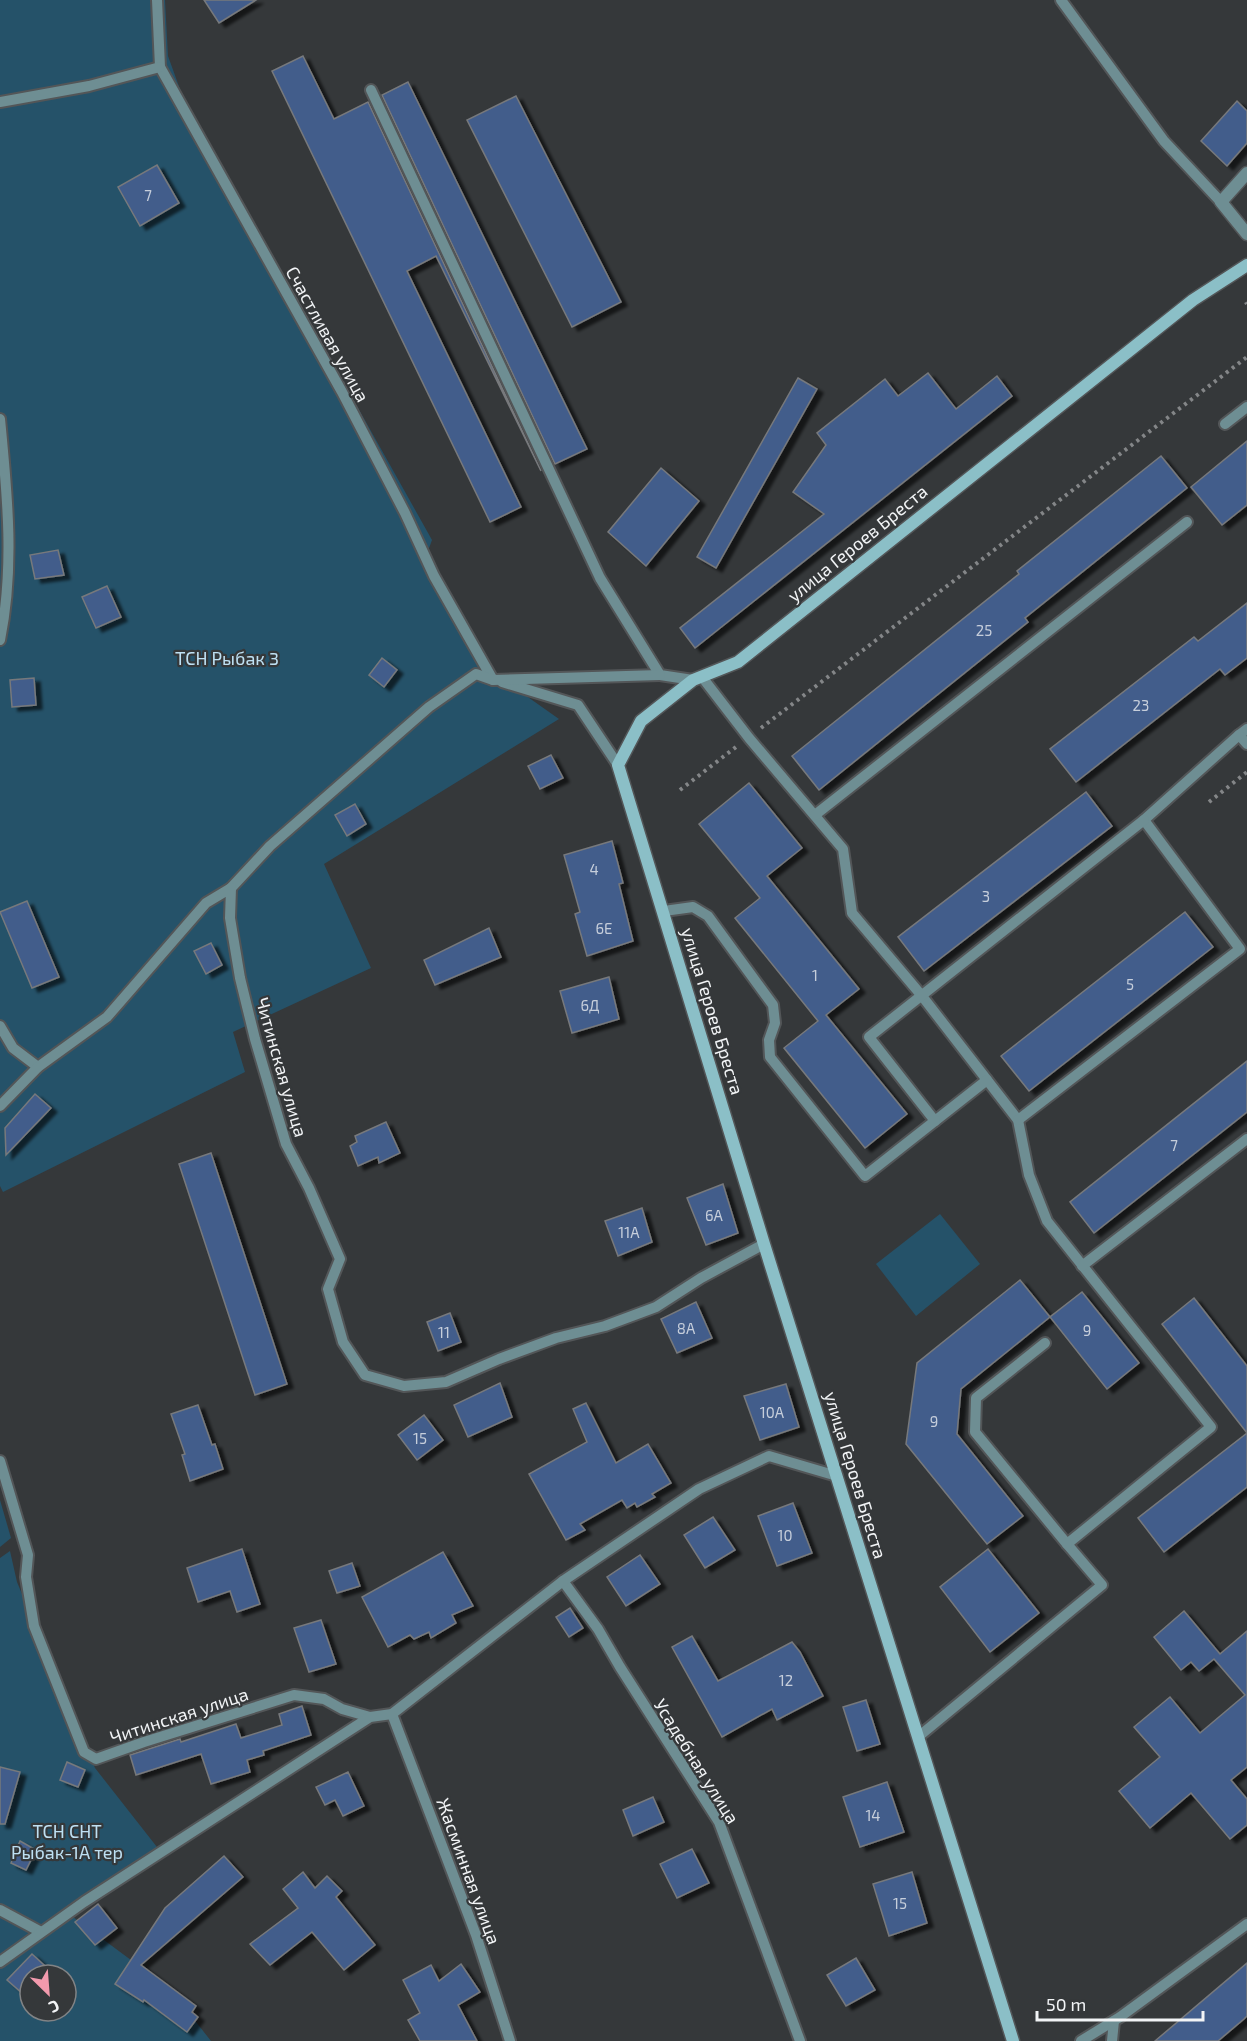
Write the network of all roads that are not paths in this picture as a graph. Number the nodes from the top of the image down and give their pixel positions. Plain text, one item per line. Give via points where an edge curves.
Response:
1 (157, 0) edge
2 (1061, 0) edge
3 (160, 67) junction
4 (371, 90) dead end
5 (0, 102) edge
6 (1247, 172) edge
7 (1221, 202) junction
8 (1247, 234) edge
9 (1247, 265) edge
10 (1247, 407) edge
11 (0, 419) edge
12 (1225, 424) dead end
13 (1187, 522) dead end
14 (0, 640) edge
15 (660, 675) junction
16 (698, 678) junction
17 (493, 680) junction
18 (1243, 732) edge
19 (1247, 744) edge
20 (618, 765) junction
21 (815, 815) junction
22 (1144, 820) junction
23 (231, 888) junction
24 (664, 911) junction
25 (1244, 953) edge
26 (922, 996) junction
27 (0, 1026) edge
28 (38, 1067) junction
29 (987, 1080) junction
30 (0, 1106) edge
31 (1018, 1120) junction
32 (935, 1121) junction
33 (1247, 1138) edge
34 (764, 1244) junction
35 (1082, 1266) junction
36 (1045, 1343) dead end
37 (0, 1461) edge
38 (837, 1476) junction
39 (1067, 1544) junction
40 (563, 1581) junction
41 (392, 1714) junction
42 (370, 1717) junction
43 (918, 1737) junction
44 (0, 1910) edge
45 (1247, 1924) edge
46 (41, 1932) junction
47 (0, 1962) edge
48 (1114, 2021) junction
49 (510, 2041) edge
50 (800, 2041) edge
51 (1013, 2041) edge
52 (1082, 2041) edge
53 (1112, 2041) edge

1 - 3 lane, Счастливая улица
2 - 7 lane via 1164,141
3 - 5 lane via 89,86
3 - 17 lane, Счастливая улица via 342,392 434,576
4 - 15 lane via 600,578
6 - 7 street
7 - 8 street
9 - 16 street, улица Героев Бреста via 1193,300 738,662
10 - 12 lane
11 - 14 lane via 8,568
13 - 21 lane
15 - 16 lane
15 - 17 lane
16 - 20 street, улица Героев Бреста via 641,721
16 - 21 lane
17 - 20 lane via 578,705
17 - 23 lane via 476,674 429,707 270,846
18 - 19 lane
18 - 22 lane
20 - 24 street, улица Героев Бреста
21 - 26 lane via 843,849 852,913
22 - 25 lane
22 - 26 lane
23 - 28 lane via 206,903 107,1017
23 - 34 lane, Читинская улица via 230,918 255,1039 286,1144 340,1259 328,1289 343,1342 365,1375 404,1386 446,1382 556,1338 605,1326 656,1307
24 - 32 lane via 693,907 708,916 773,1005 775,1023 769,1040 770,1057 865,1176
24 - 34 street, улица Героев Бреста
25 - 31 lane
26 - 29 lane
26 - 32 lane via 870,1037
27 - 28 lane via 13,1048
28 - 30 lane
29 - 31 lane
29 - 32 lane
31 - 35 lane via 1029,1174 1047,1221
33 - 35 lane
34 - 38 street, улица Героев Бреста
35 - 39 lane via 1211,1427
36 - 39 lane via 976,1398 975,1432
37 - 42 lane, Читинская улица via 28,1555 26,1577 34,1626 84,1752 96,1759 294,1695 324,1699
38 - 40 lane via 769,1456 699,1489
38 - 43 street, улица Героев Бреста
39 - 43 lane via 1102,1585
40 - 41 lane
40 - 50 lane, Усадебная улица via 598,1629 719,1822
41 - 42 lane
41 - 49 lane, Жасминная улица via 472,1924
42 - 46 lane
43 - 51 street, улица Героев Бреста
44 - 46 lane
45 - 48 lane
46 - 47 lane
48 - 52 lane
48 - 53 lane

